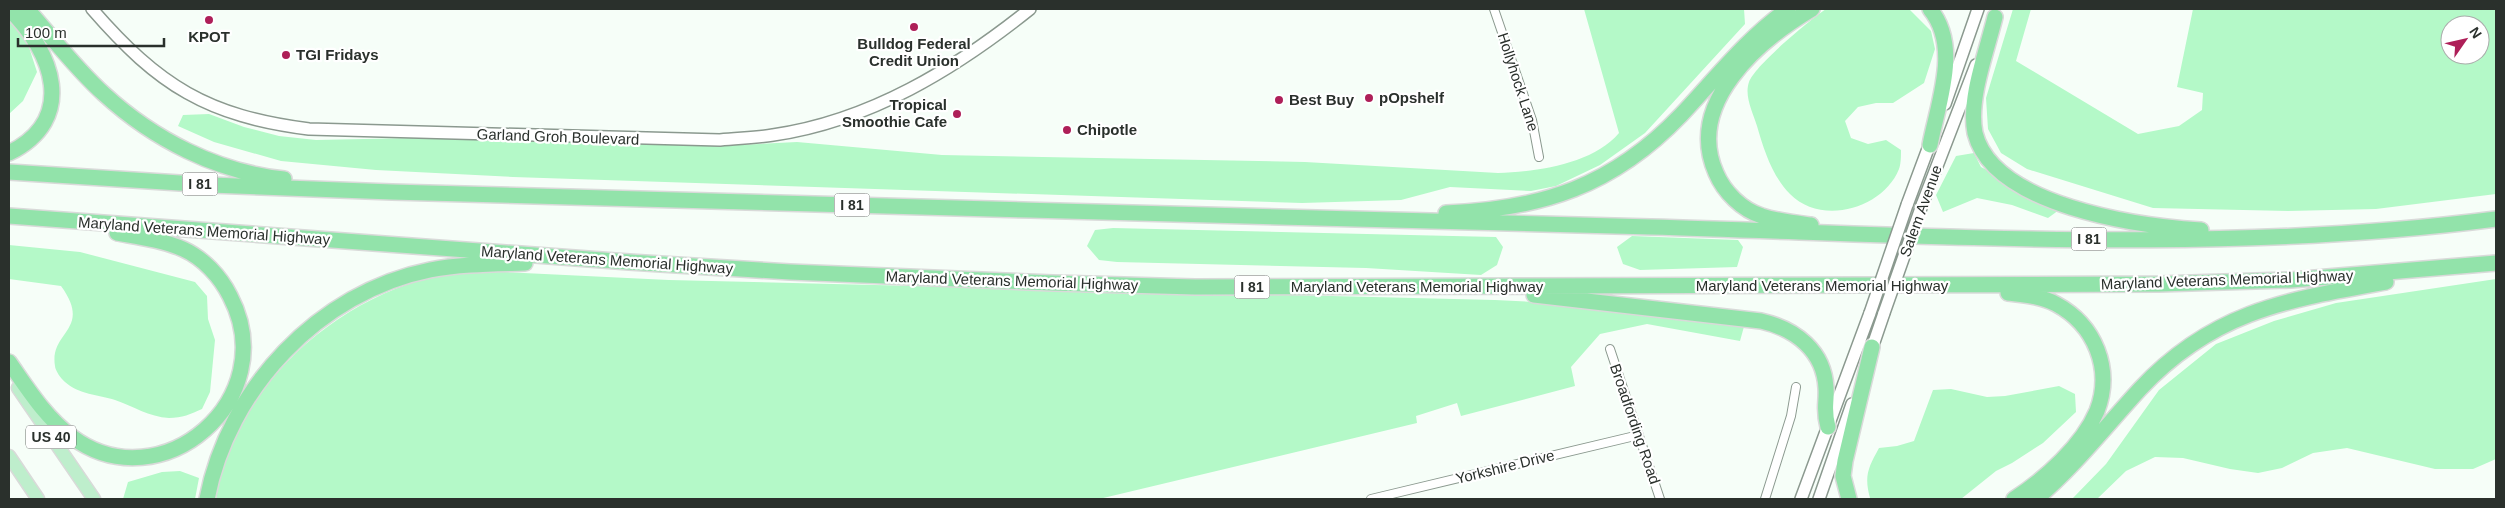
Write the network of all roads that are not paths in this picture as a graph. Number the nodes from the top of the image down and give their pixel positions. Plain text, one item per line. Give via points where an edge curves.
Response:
1 (9, 9) edge
2 (27, 9) edge
3 (92, 9) edge
4 (1030, 9) edge
5 (1494, 9) edge
6 (1788, 9) edge
7 (1812, 9) edge
8 (1930, 9) edge
9 (1978, 9) edge
10 (1997, 13) edge
11 (1930, 145) junction
12 (9, 153) edge
13 (1539, 156) dead end
14 (9, 172) edge
15 (392, 192) junction
16 (9, 217) edge
17 (1312, 218) junction
18 (2496, 219) edge
19 (1886, 236) junction
20 (2292, 236) junction
21 (630, 262) junction
22 (2496, 263) edge
23 (2468, 266) junction
24 (1912, 286) junction
25 (1445, 287) junction
26 (1872, 347) junction
27 (1610, 349) dead end
28 (9, 362) edge
29 (9, 374) edge
30 (1796, 387) dead end
31 (1828, 427) junction
32 (1639, 434) junction
33 (9, 456) edge
34 (38, 499) edge
35 (94, 499) edge
36 (207, 499) edge
37 (1371, 499) edge
38 (1660, 499) edge
39 (1765, 499) edge
40 (1800, 499) edge
41 (1819, 499) edge
42 (1849, 499) edge
43 (2014, 499) edge
44 (2036, 499) edge

1 - 12 highway via 48,62 53,95 38,130 22,146
2 - 15 highway via 102,93 173,143 246,172
3 - 4 main road, Garland Groh Boulevard via 136,56 176,87 234,115 269,124 308,129 720,140 774,135 861,111 958,63
5 - 13 street, Hollyhock Lane via 1532,120
6 - 17 highway via 1749,40 1656,139 1630,160 1578,188 1551,199 1496,209
7 - 19 highway via 1757,51 1725,87 1716,102 1708,132 1708,150 1713,167 1720,183 1732,197 1761,216
8 - 11 highway via 1943,29 1946,46 1946,64
9 - 11 main road, Salem Avenue
10 - 20 highway via 1974,101 1974,118 1980,146 1988,161 2000,172 2037,193 2112,219 2155,227
10 - 26 main road, Salem Avenue, bridge via 1922,205
11 - 31 main road, Salem Avenue, bridge
14 - 15 highway, I 81
15 - 17 highway, I 81
16 - 21 highway, Maryland Veterans Memorial Highway / I 81
16 - 28 highway via 146,238 184,249 202,260 228,292 241,322 244,354 234,392 207,428 187,443 148,456 109,453 72,437 40,407
17 - 19 highway, I 81
18 - 20 highway, I 81
19 - 20 highway, I 81 via 2162,240
21 - 25 highway, Maryland Veterans Memorial Highway / I 81 via 1082,284
21 - 36 highway via 491,264 430,270 378,288 344,305 288,347 251,393 228,434
22 - 23 highway, Maryland Veterans Memorial Highway / I 81
23 - 24 highway, Maryland Veterans Memorial Highway / I 81 via 2291,280
23 - 44 highway via 2286,301 2230,322 2180,353 2160,370 2088,449
24 - 25 highway, Maryland Veterans Memorial Highway / I 81
24 - 43 highway via 2041,298 2082,324 2099,352 2103,368 2101,398 2089,426 2059,461
25 - 31 highway via 1588,300 1775,324 1800,338 1818,358 1826,389 1824,412
26 - 41 main road, Salem Avenue
26 - 42 highway via 1845,461 1844,476
27 - 32 street, Broadfording Road
29 - 35 main road, US 40
30 - 39 street via 1791,416
31 - 40 main road, Salem Avenue
32 - 37 street, Yorkshire Drive
32 - 38 street, Broadfording Road
33 - 34 main road, US 40

